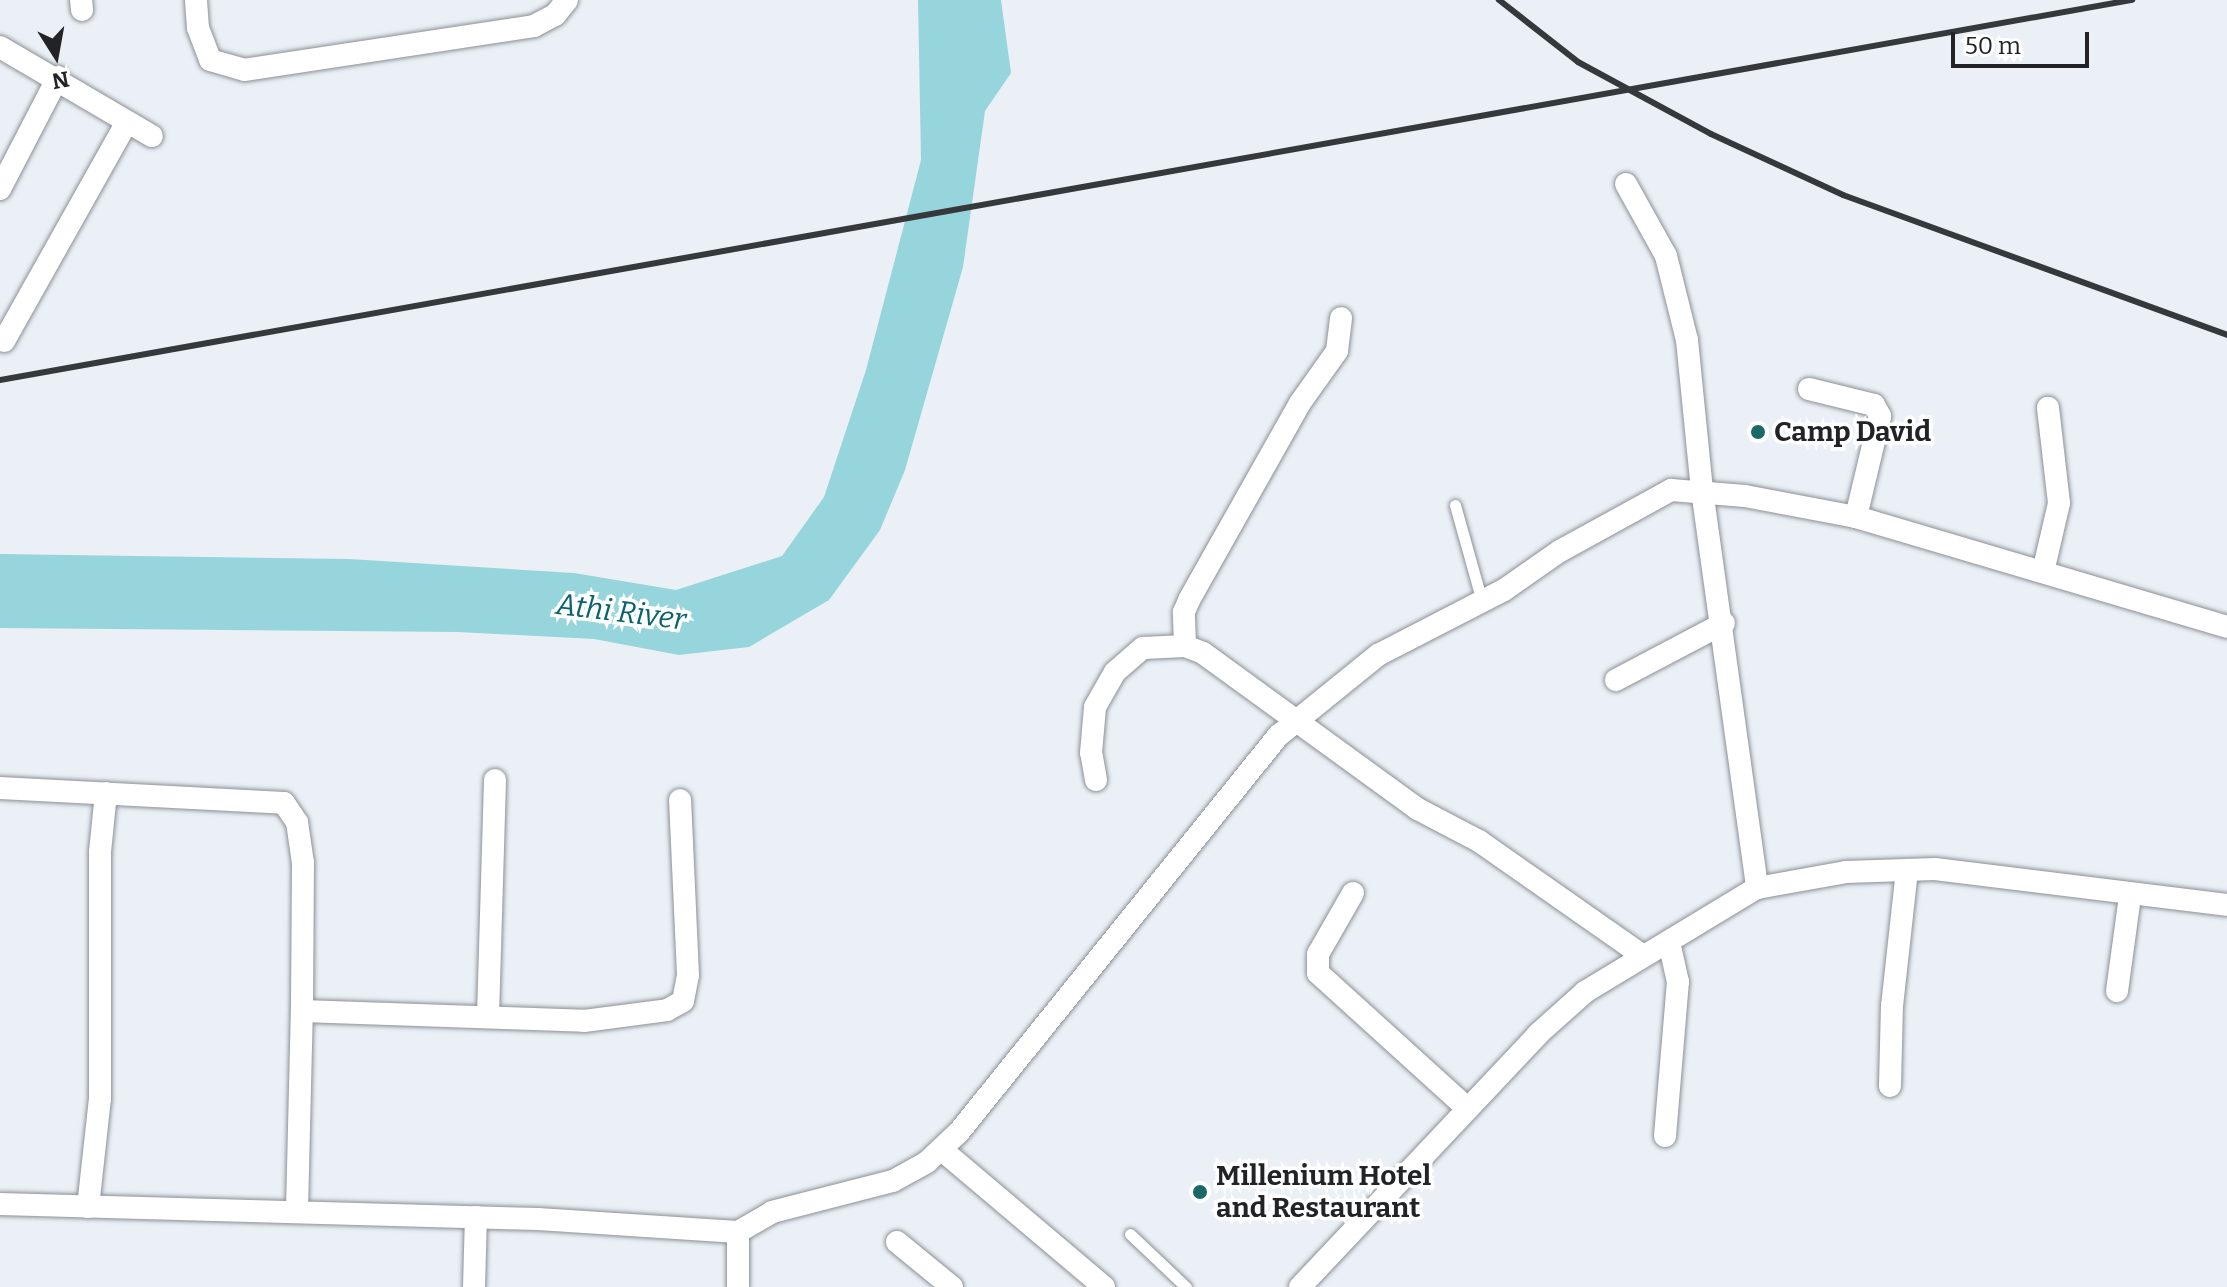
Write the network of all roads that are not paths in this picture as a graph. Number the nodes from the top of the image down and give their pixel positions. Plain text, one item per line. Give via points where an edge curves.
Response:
1 (196, 0) edge
2 (567, 0) edge
3 (0, 47) edge
4 (58, 77) junction
5 (127, 122) junction
6 (152, 136) dead end
7 (1626, 184) dead end
8 (0, 189) edge
9 (1341, 318) dead end
10 (4, 341) dead end
11 (1809, 389) dead end
12 (2048, 408) dead end
13 (1702, 490) junction
14 (1455, 505) dead end
15 (1856, 517) junction
16 (2043, 572) junction
17 (1482, 602) junction
18 (1724, 623) junction
19 (2227, 627) edge
20 (1185, 646) junction
21 (1616, 680) dead end
22 (1298, 723) junction
23 (495, 780) dead end
24 (1096, 780) dead end
25 (0, 788) edge
26 (106, 793) junction
27 (680, 800) dead end
28 (1907, 870) junction
29 (1757, 888) junction
30 (1353, 893) dead end
31 (2130, 896) junction
32 (2227, 905) edge
33 (1669, 942) junction
34 (1642, 955) junction
35 (2117, 991) dead end
36 (302, 1011) junction
37 (488, 1016) junction
38 (1890, 1086) dead end
39 (1467, 1108) junction
40 (1665, 1136) dead end
41 (942, 1150) junction
42 (0, 1204) edge
43 (88, 1207) junction
44 (297, 1210) junction
45 (476, 1217) junction
46 (738, 1232) junction
47 (1130, 1234) dead end
48 (897, 1242) dead end
49 (474, 1287) edge
50 (738, 1287) edge
51 (952, 1287) edge
52 (1104, 1287) edge
53 (1186, 1287) edge
54 (1300, 1287) edge

1 - 2 street via 198,28 210,60 244,70 534,26 555,15
3 - 4 street
4 - 5 street
4 - 8 street
5 - 6 street
5 - 10 street
7 - 13 street via 1666,256 1680,301
9 - 20 street via 1337,351 1300,403 1189,600
11 - 15 street via 1874,405 1880,416
12 - 16 street via 2059,503
13 - 15 street
13 - 17 street via 1671,490 1656,496
13 - 18 street
14 - 17 lane
15 - 16 street
16 - 19 street
17 - 22 street via 1366,663
18 - 21 street
18 - 29 street
20 - 22 street via 1203,653
20 - 24 street via 1143,648 1115,672 1095,707 1091,753
22 - 34 street
22 - 41 street via 1278,736 1239,780 1013,1068
23 - 37 street
25 - 26 street
26 - 36 street via 273,801 292,810 303,863
26 - 43 street via 100,852 101,1085
27 - 37 street via 688,975 683,1001 667,1010 609,1019
28 - 29 street via 1792,878
28 - 31 street via 1975,873
28 - 38 street via 1892,1006
29 - 33 street
30 - 39 street via 1318,954 1318,973
31 - 32 street
31 - 35 street
33 - 34 street
33 - 40 street via 1678,982
34 - 39 street via 1585,992
36 - 37 street
36 - 44 street
39 - 54 street
41 - 46 street via 893,1181 772,1212
41 - 52 street
42 - 43 street
43 - 44 street
44 - 45 street
45 - 46 street
45 - 49 street
46 - 50 street
47 - 53 lane
48 - 51 street

